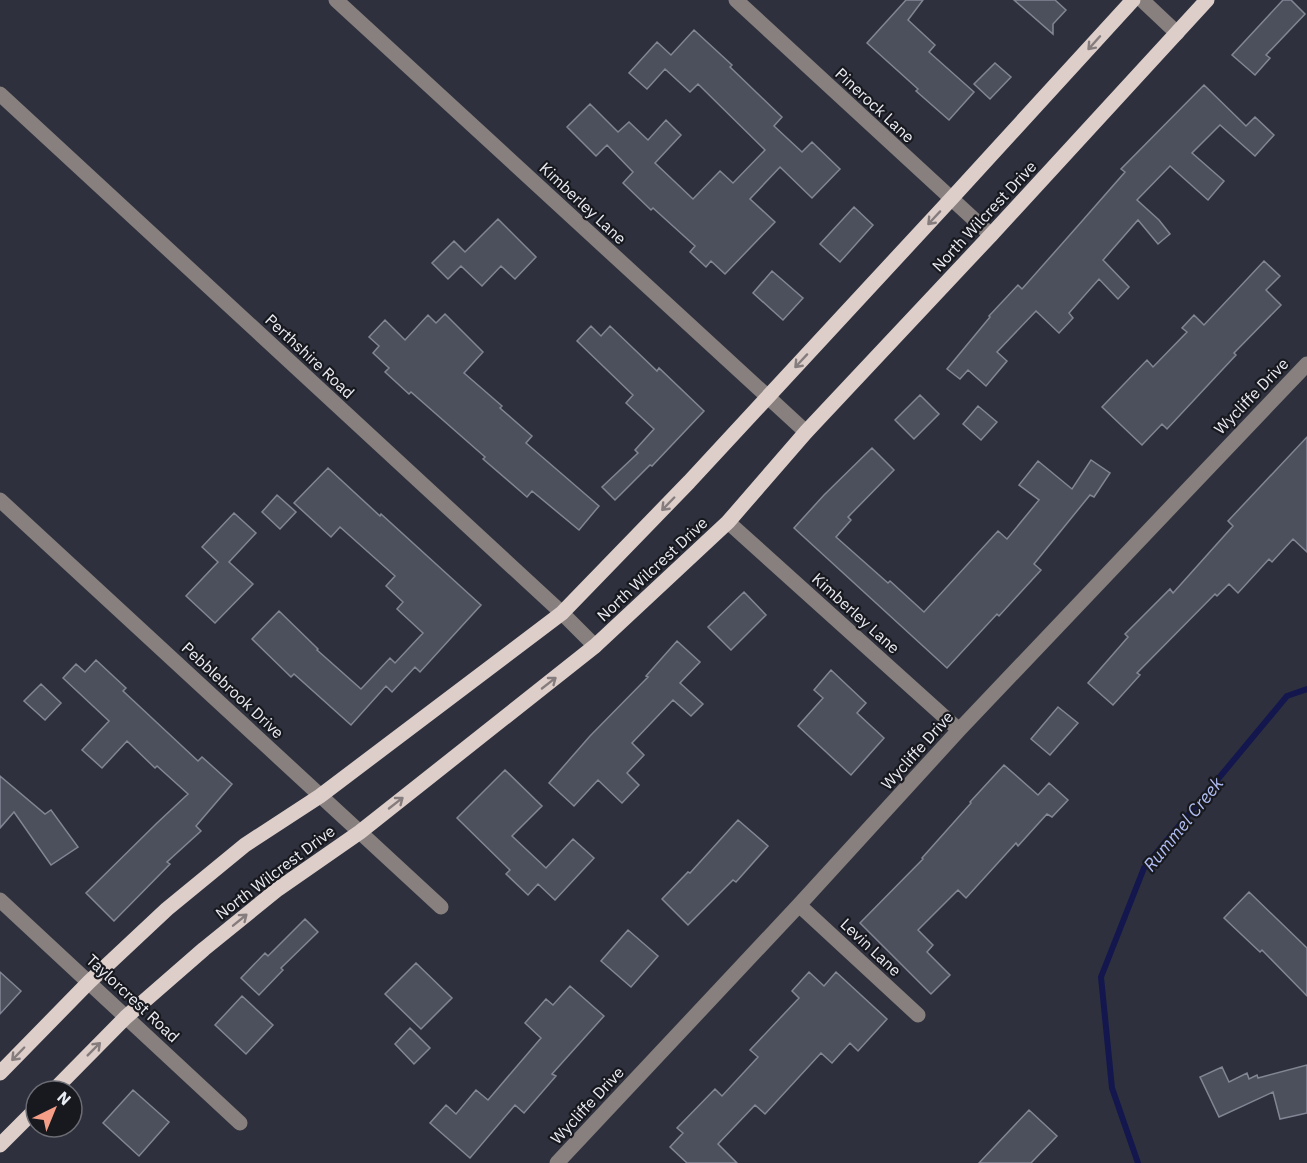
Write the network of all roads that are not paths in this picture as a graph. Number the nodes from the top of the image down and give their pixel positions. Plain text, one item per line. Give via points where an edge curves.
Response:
1 (336, 0) edge
2 (736, 0) edge
3 (1133, 0) edge
4 (1142, 0) edge
5 (1207, 0) edge
6 (1177, 33) junction
7 (0, 94) edge
8 (951, 199) junction
9 (991, 236) junction
10 (1307, 364) edge
11 (767, 397) junction
12 (806, 432) junction
13 (0, 500) edge
14 (729, 522) junction
15 (562, 613) junction
16 (595, 646) junction
17 (959, 730) junction
18 (320, 796) junction
19 (360, 832) junction
20 (0, 900) edge
21 (800, 905) junction
22 (441, 907) dead end
23 (88, 982) junction
24 (918, 1015) dead end
25 (126, 1017) junction
26 (0, 1073) edge
27 (65, 1079) edge
28 (24, 1121) edge
29 (240, 1123) dead end
30 (0, 1145) edge
31 (557, 1163) edge

1 - 11 street, Kimberley Lane
2 - 8 street, Pinerock Lane
3 -> 8 main road, North Wilcrest Drive
4 - 6 street
5 - 6 main road, North Wilcrest Drive
6 - 9 main road, North Wilcrest Drive
7 - 15 street, Perthshire Road
8 - 9 street, Pinerock Lane
8 -> 11 main road, North Wilcrest Drive
9 - 12 main road, North Wilcrest Drive
10 - 17 street, Wycliffe Drive
11 - 12 street, Kimberley Lane
11 -> 15 main road, North Wilcrest Drive
12 - 14 main road, North Wilcrest Drive
13 - 18 street, Pebblebrook Drive
14 - 16 main road, North Wilcrest Drive
14 - 17 street, Kimberley Lane
15 - 16 street, Perthshire Road
15 - 18 main road, North Wilcrest Drive
19 -> 16 main road, North Wilcrest Drive
17 - 21 street, Wycliffe Drive
18 - 19 street, Pebblebrook Drive
18 - 23 main road, North Wilcrest Drive via 244,845
19 - 22 street, Pebblebrook Drive
25 -> 19 main road, North Wilcrest Drive via 278,889
20 - 23 street, Taylorcrest Road
21 - 24 street, Levin Lane
21 - 31 street, Wycliffe Drive
23 - 25 street, Taylorcrest Road
23 -> 26 main road, North Wilcrest Drive
27 -> 25 main road, North Wilcrest Drive
25 - 29 street, Taylorcrest Road
28 - 30 main road

